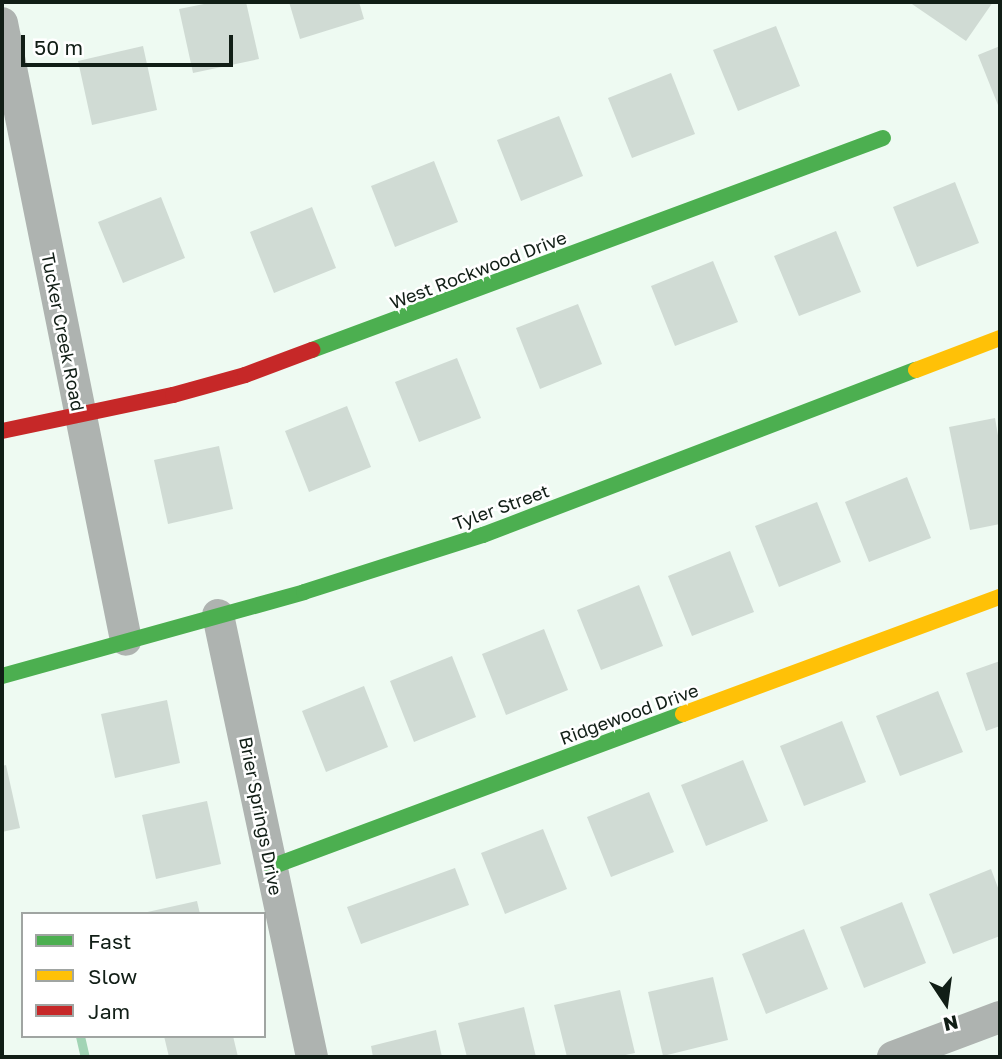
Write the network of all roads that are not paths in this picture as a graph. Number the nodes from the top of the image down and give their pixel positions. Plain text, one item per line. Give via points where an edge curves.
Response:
1 (2, 23) edge
2 (884, 138) dead end
3 (1000, 338) edge
4 (79, 415) junction
5 (2, 431) edge
6 (1000, 597) edge
7 (218, 615) junction
8 (126, 640) junction
9 (2, 676) edge
10 (271, 867) junction
11 (1000, 1017) edge
12 (312, 1057) edge
13 (893, 1057) edge

1 - 4 street, Tucker Creek Road
2 - 4 street, West Rockwood Drive via 313,353 245,376
3 - 7 street, Tyler Street via 484,535
4 - 5 street, West Rockwood Drive
4 - 8 street, Tucker Creek Road
6 - 10 street, Ridgewood Drive
7 - 8 street, Tyler Street
7 - 10 street, Brier Springs Drive
8 - 9 street, Tyler Street
10 - 12 street, Brier Springs Drive
11 - 13 street

